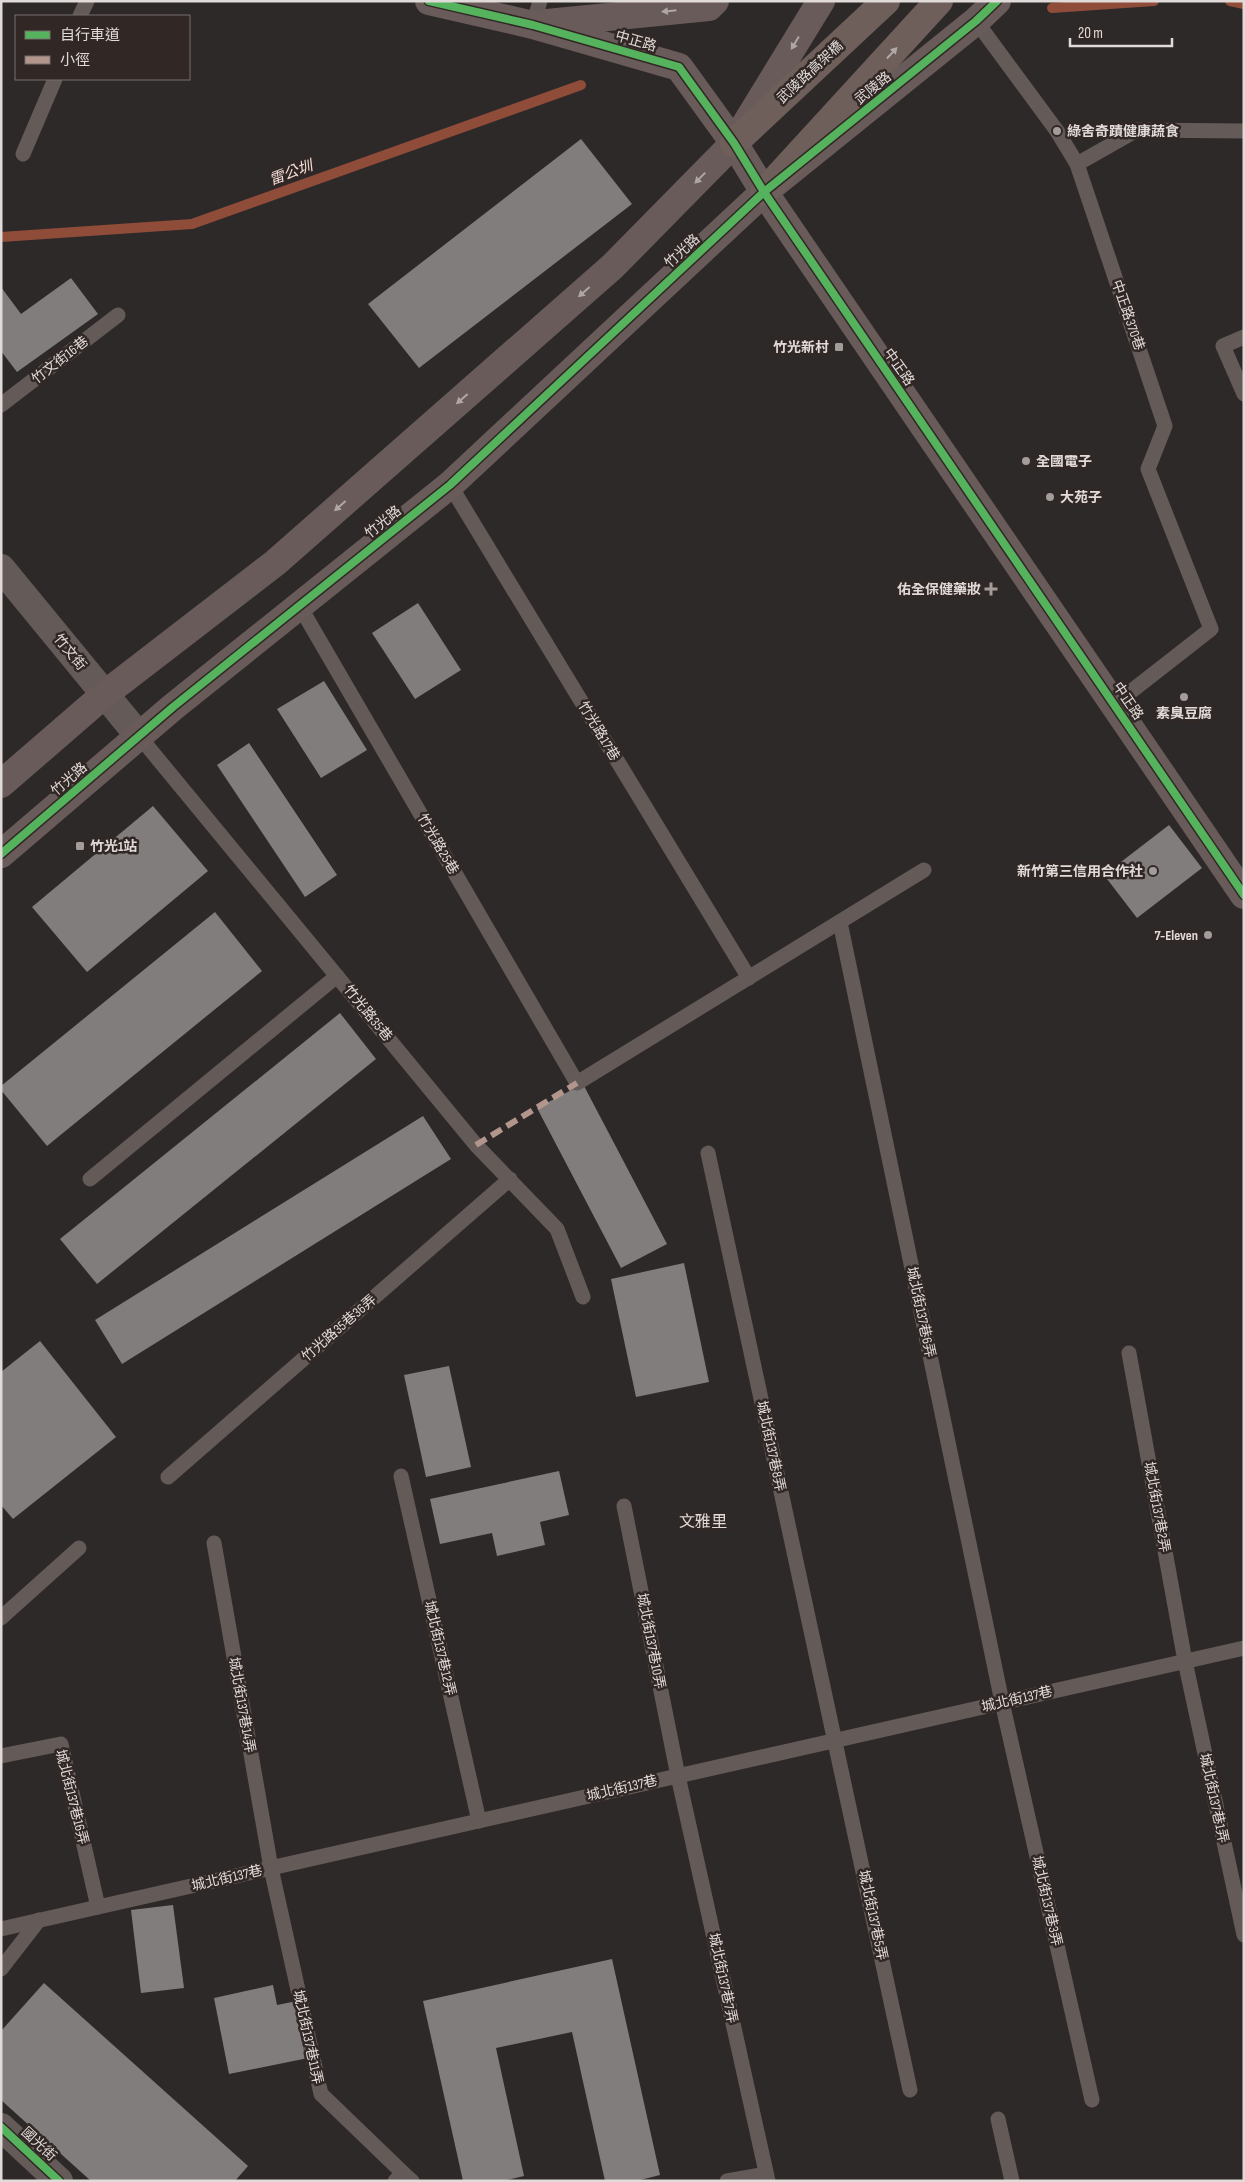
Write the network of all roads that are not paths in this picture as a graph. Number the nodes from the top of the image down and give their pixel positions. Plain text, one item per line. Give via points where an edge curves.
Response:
1 (87, 1) edge
2 (429, 1) edge
3 (715, 1) edge
4 (821, 1) edge
5 (886, 1) edge
6 (939, 1) edge
7 (996, 1) edge
8 (536, 13) edge
9 (80, 15) edge
10 (976, 21) junction
11 (55, 80) edge
12 (1244, 131) edge
13 (734, 143) junction
14 (24, 154) dead end
15 (1077, 164) junction
16 (764, 192) junction
17 (118, 315) dead end
18 (1244, 337) edge
19 (1244, 394) edge
20 (1, 405) edge
21 (450, 485) junction
22 (1, 568) edge
23 (299, 604) junction
24 (105, 694) junction
25 (1115, 704) junction
26 (139, 736) junction
27 (1, 784) edge
28 (1, 854) edge
29 (924, 870) dead end
30 (1244, 895) edge
31 (840, 922) junction
32 (337, 976) junction
33 (749, 978) junction
34 (708, 1153) dead end
35 (90, 1179) dead end
36 (510, 1179) junction
37 (583, 1297) dead end
38 (1129, 1353) dead end
39 (401, 1476) dead end
40 (168, 1477) dead end
41 (624, 1506) dead end
42 (214, 1543) dead end
43 (80, 1548) dead end
44 (1, 1618) edge
45 (1244, 1648) edge
46 (1185, 1661) junction
47 (1002, 1702) junction
48 (835, 1740) junction
49 (1, 1756) edge
50 (678, 1776) junction
51 (479, 1821) junction
52 (271, 1868) junction
53 (98, 1907) junction
54 (39, 1920) junction
55 (1, 1929) edge
56 (1244, 1935) edge
57 (1, 1969) edge
58 (910, 2090) dead end
59 (1092, 2100) dead end
60 (998, 2119) dead end
61 (1, 2127) edge
62 (49, 2177) edge
63 (767, 2177) edge
64 (403, 2178) edge
65 (727, 2181) edge
66 (1012, 2181) edge

1 - 9 lane
2 - 8 street, 中正路
3 -> 8 street via 709,7
4 -> 13 street
5 - 13 highway, 武陵路高架橋
16 -> 6 highway
7 - 10 street, 武陵路
8 - 13 street, 中正路 via 679,67
10 - 15 lane, 中正路370巷
10 - 16 street, 武陵路
11 - 14 lane
12 - 15 lane via 1137,130
13 - 16 street, 中正路
13 -> 24 street via 613,266 275,563
15 - 25 lane, 中正路370巷 via 1165,426 1148,469 1211,629
16 - 21 street, 竹光路
16 - 25 street, 中正路
17 - 20 lane, 竹文街16巷
18 - 19 lane via 1223,346
21 - 23 street, 竹光路
21 - 33 lane, 竹光路17巷
22 - 24 street, 竹文街
23 - 26 street, 竹光路
23 - 33 lane, 竹光路25巷 via 577,1083
24 - 26 street, 竹文街
24 - 27 street
25 - 30 street, 中正路
26 - 28 street, 竹光路
26 - 32 lane, 竹光路35巷
29 - 31 lane
31 - 33 lane
31 - 47 lane, 城北街137巷6弄
32 - 35 lane
32 - 36 lane, 竹光路35巷 via 476,1145
34 - 48 lane, 城北街137巷8弄
36 - 37 lane, 竹光路35巷 via 557,1229
36 - 40 lane, 竹光路35巷36弄
38 - 46 lane, 城北街137巷2弄
39 - 51 lane, 城北街137巷12弄
41 - 50 lane, 城北街137巷10弄
42 - 52 lane, 城北街137巷14弄
43 - 44 lane
45 - 46 lane, 城北街137巷
46 - 47 lane, 城北街137巷
46 - 56 lane, 城北街137巷1弄
47 - 48 lane, 城北街137巷
47 - 59 lane, 城北街137巷3弄
48 - 50 lane, 城北街137巷
48 - 58 lane, 城北街137巷5弄
49 - 53 lane, 城北街137巷16弄 via 61,1744
50 - 51 lane, 城北街137巷
50 - 63 lane, 城北街137巷7弄
51 - 52 lane, 城北街137巷
52 - 53 lane, 城北街137巷
52 - 64 lane, 城北街137巷11弄 via 320,2094
53 - 54 lane, 城北街137巷
54 - 55 lane, 城北街137巷
54 - 57 lane
60 - 66 lane
61 - 62 street, 國光街
63 - 65 lane

